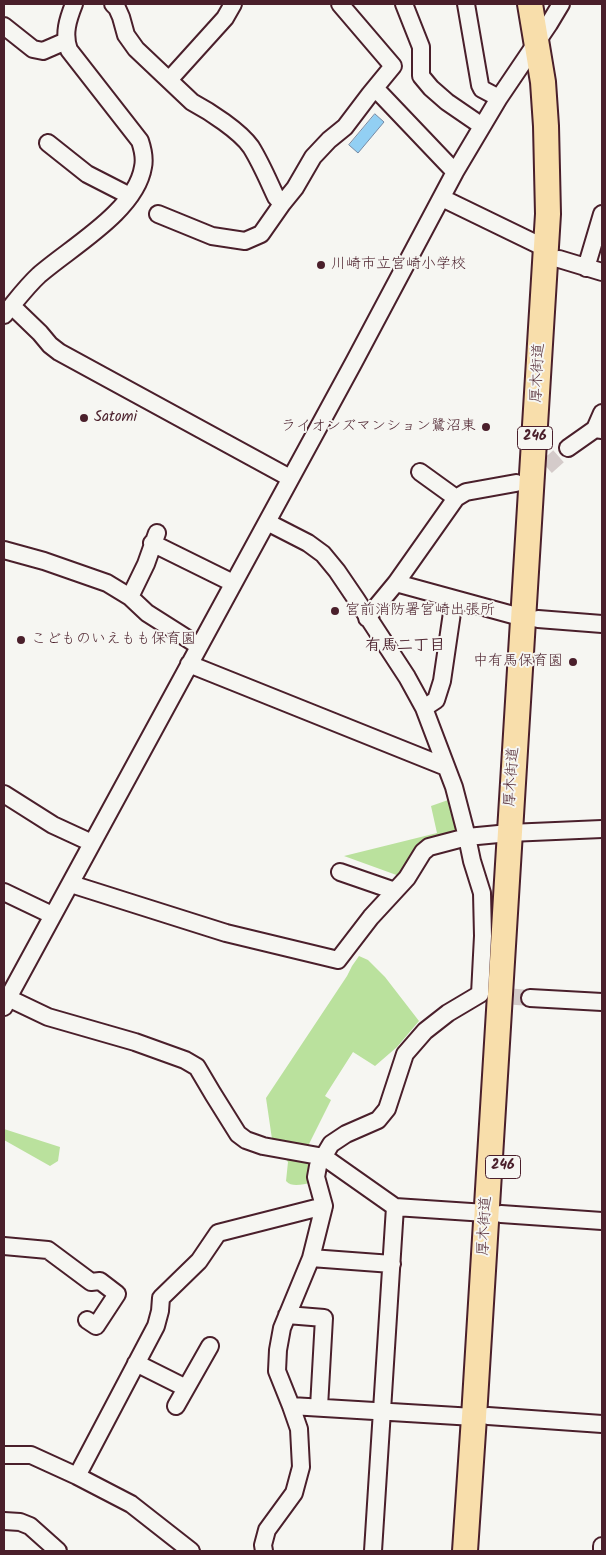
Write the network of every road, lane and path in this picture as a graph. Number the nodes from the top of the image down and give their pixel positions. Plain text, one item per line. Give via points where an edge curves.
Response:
1 (74, 4) edge
2 (113, 4) edge
3 (233, 4) edge
4 (340, 4) edge
5 (404, 4) edge
6 (466, 4) edge
7 (530, 4) edge
8 (552, 10) edge
9 (4, 26) edge
10 (66, 41) junction
11 (536, 43) junction
12 (169, 80) junction
13 (375, 88) junction
14 (499, 98) junction
15 (482, 126) junction
16 (48, 143) dead end
17 (455, 172) junction
18 (130, 196) junction
19 (442, 198) junction
20 (282, 204) junction
21 (158, 214) dead end
22 (602, 214) edge
23 (552, 253) junction
24 (586, 268) junction
25 (602, 272) edge
26 (8, 310) edge
27 (602, 413) edge
28 (598, 429) edge
29 (568, 448) tunnel mouth
30 (420, 472) dead end
31 (290, 478) junction
32 (516, 483) tunnel mouth
33 (456, 498) junction
34 (267, 522) junction
35 (4, 550) edge
36 (233, 583) junction
37 (396, 583) junction
38 (130, 597) junction
39 (454, 599) junction
40 (367, 618) junction
41 (530, 618) junction
42 (602, 624) edge
43 (199, 646) junction
44 (189, 664) junction
45 (424, 708) junction
46 (446, 767) junction
47 (4, 794) edge
48 (602, 829) edge
49 (517, 832) junction
50 (468, 837) junction
51 (92, 843) junction
52 (340, 872) dead end
53 (70, 884) junction
54 (395, 891) junction
55 (4, 892) edge
56 (52, 915) junction
57 (530, 998) tunnel mouth
58 (5, 1000) edge
59 (602, 1002) edge
60 (324, 1157) junction
61 (324, 1206) junction
62 (395, 1207) junction
63 (494, 1214) junction
64 (602, 1221) edge
65 (4, 1246) edge
66 (311, 1258) junction
67 (392, 1264) junction
68 (287, 1315) junction
69 (87, 1320) dead end
70 (210, 1346) dead end
71 (136, 1362) junction
72 (186, 1388) junction
73 (176, 1406) dead end
74 (291, 1406) junction
75 (319, 1407) junction
76 (383, 1411) junction
77 (481, 1416) junction
78 (602, 1424) edge
79 (4, 1455) edge
80 (76, 1476) junction
81 (4, 1521) edge
82 (602, 1546) edge
83 (58, 1551) edge
84 (191, 1551) edge
85 (264, 1551) edge
86 (373, 1551) edge
87 (465, 1551) edge
88 (481, 1551) edge
89 (602, 1551) edge

1 - 10 street via 67,24
2 - 12 street via 126,35 136,49
3 - 12 street via 225,18
4 - 13 street via 393,66
5 - 15 street via 421,47 421,76 447,102
6 - 14 street via 480,85
7 - 11 highway, 厚木街道 / 246
8 - 11 street
8 - 23 highway, 厚木街道 / 246 via 562,184
9 - 10 street via 34,49 43,50
10 - 18 street via 69,50 140,141 144,153 143,167
11 - 14 street
11 - 23 highway, 厚木街道 / 246 via 546,126
12 - 20 street via 192,102 231,127 250,146
13 - 17 street
13 - 20 street via 345,127 313,157
14 - 15 street
15 - 17 street
16 - 18 street via 86,174
17 - 19 street
18 - 26 street via 111,217 38,276
19 - 23 street
19 - 31 street
20 - 21 street via 261,234 245,241 212,236
22 - 24 street
23 - 24 street
23 - 41 highway, 厚木街道 / 246
24 - 25 street
26 - 31 street via 60,352
27 - 28 street
28 - 29 street
30 - 33 street
31 - 34 street
32 - 33 street via 466,492
33 - 37 street
34 - 36 street
34 - 40 street via 323,554
35 - 38 street via 107,583
36 - 38 street via 155,538
36 - 43 street
37 - 39 street
37 - 40 street
38 - 43 street via 147,613
39 - 41 street
39 - 45 street via 442,681 436,700
40 - 45 street
41 - 42 street
41 - 49 highway, 厚木街道 / 246
43 - 44 street
44 - 46 street
44 - 51 street
45 - 46 street
46 - 50 street
47 - 51 street via 53,825
48 - 49 street
49 - 50 street
49 - 63 highway, 厚木街道 / 246
50 - 54 street via 429,848
50 - 60 street via 482,894 480,994 425,1031 405,1054 387,1109 378,1120 331,1144
51 - 53 street
52 - 54 street
53 - 54 street via 226,933 338,960
53 - 56 street
55 - 56 street
56 - 58 street
57 - 59 street
58 - 60 street via 48,1017 185,1060 197,1067 238,1134 246,1140
60 - 61 street via 316,1177
60 - 62 street
61 - 66 street
61 - 71 street via 218,1233 199,1261 161,1298 156,1326
62 - 63 street
62 - 67 street
63 - 64 street
63 - 77 highway, 厚木街道 / 246
65 - 69 street via 48,1250 91,1282 100,1281 117,1294 96,1326
66 - 67 street
66 - 68 street
67 - 76 street
68 - 74 street via 278,1350 277,1372
68 - 75 street via 324,1318
70 - 72 street
71 - 72 street
71 - 80 street
72 - 73 street
74 - 75 street
74 - 85 street via 299,1429 301,1467 294,1493 267,1530
75 - 76 street
76 - 77 street
76 - 86 street
77 - 78 street
77 - 87 highway, 厚木街道 / 246
77 - 88 highway, 厚木街道 / 246
79 - 80 street via 31,1455
80 - 84 street via 131,1504
81 - 83 street via 30,1526
82 - 89 street

